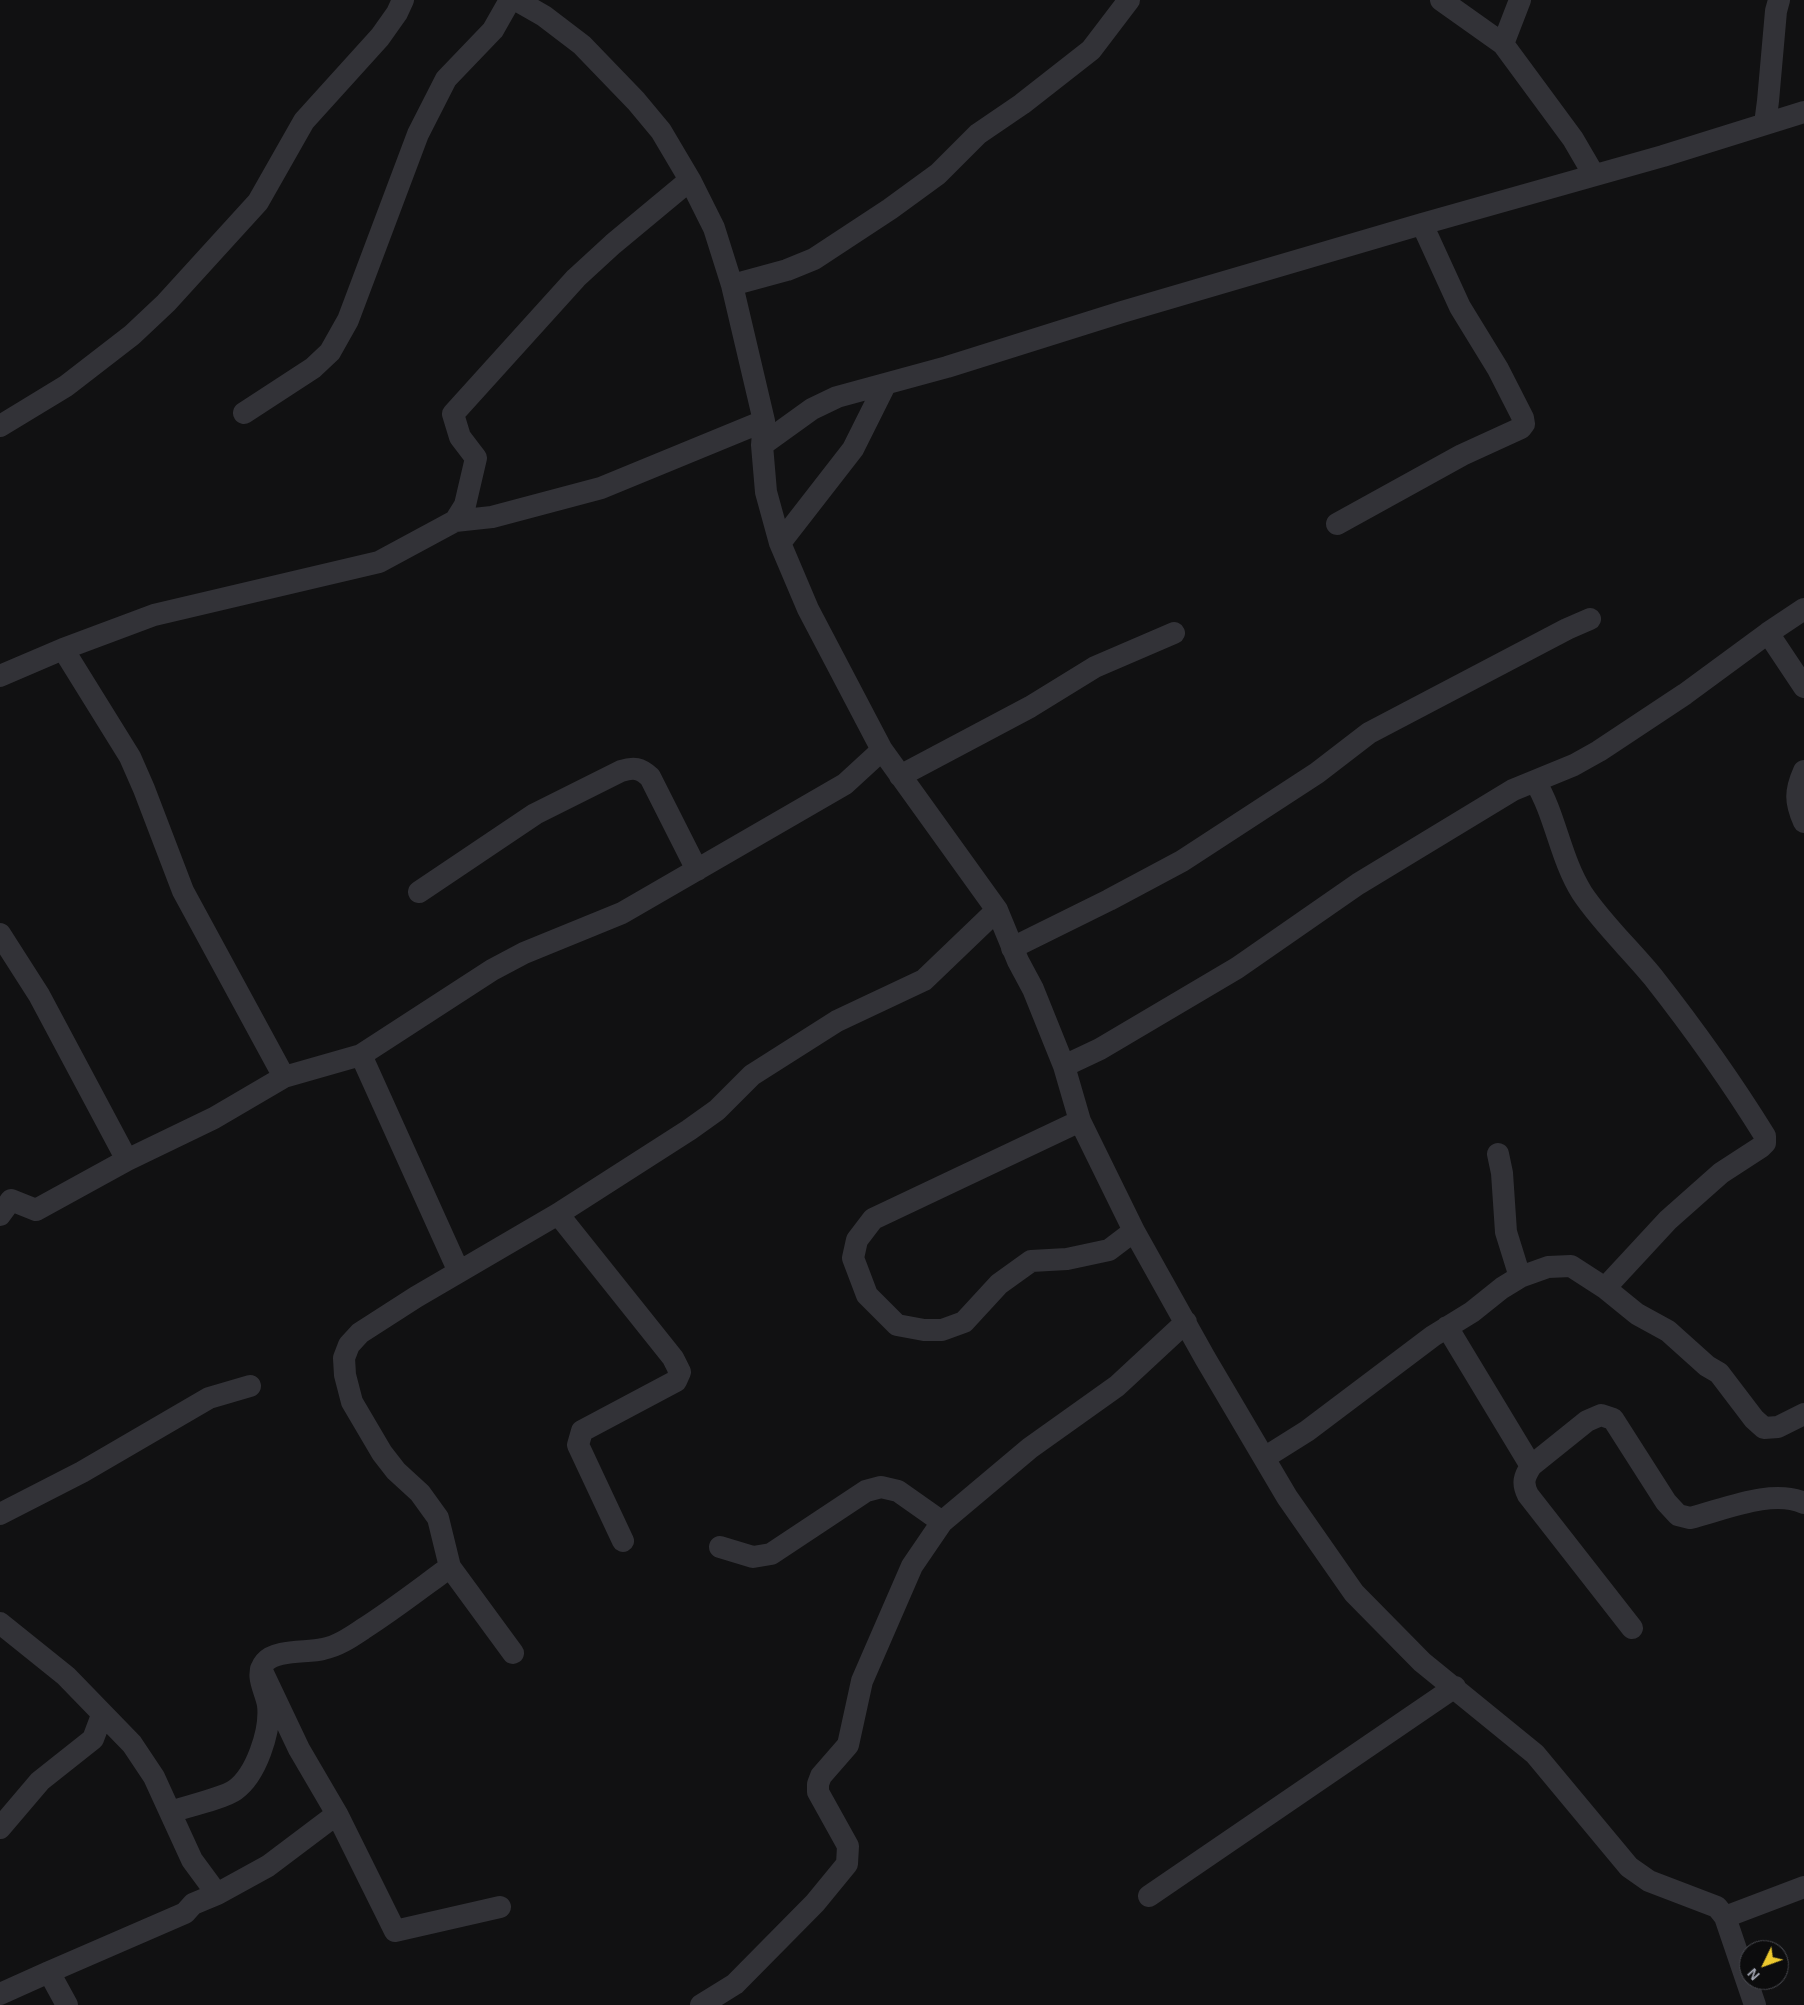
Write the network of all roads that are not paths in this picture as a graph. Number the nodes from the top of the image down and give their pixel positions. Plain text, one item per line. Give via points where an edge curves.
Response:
1 (403, 0) edge
2 (1128, 0) edge
3 (1441, 0) edge
4 (1520, 0) edge
5 (1779, 0) edge
6 (520, 1) edge
7 (1503, 44) junction
8 (1804, 112) edge
9 (1764, 124) junction
10 (1594, 175) junction
11 (690, 180) junction
12 (1422, 224) junction
13 (732, 285) junction
14 (885, 385) junction
15 (244, 413) dead end
16 (764, 421) junction
17 (0, 426) edge
18 (762, 445) junction
19 (455, 521) junction
20 (1337, 524) dead end
21 (780, 543) junction
22 (1804, 609) edge
23 (1590, 619) dead end
24 (1174, 633) dead end
25 (1768, 633) junction
26 (63, 649) junction
27 (0, 676) edge
28 (1804, 686) edge
29 (882, 750) junction
30 (1804, 771) edge
31 (900, 776) junction
32 (1535, 781) junction
33 (1804, 822) edge
34 (698, 870) junction
35 (419, 892) dead end
36 (996, 910) junction
37 (0, 934) edge
38 (1012, 948) junction
39 (361, 1055) junction
40 (1064, 1066) junction
41 (284, 1077) junction
42 (1080, 1121) junction
43 (1498, 1154) dead end
44 (127, 1160) junction
45 (558, 1214) junction
46 (0, 1215) edge
47 (1134, 1231) junction
48 (459, 1272) junction
49 (1520, 1277) junction
50 (1605, 1288) junction
51 (1186, 1322) junction
52 (1447, 1327) junction
53 (250, 1386) dead end
54 (1804, 1414) edge
55 (1264, 1458) junction
56 (1531, 1466) junction
57 (1804, 1503) edge
58 (0, 1514) edge
59 (942, 1522) junction
60 (623, 1541) dead end
61 (720, 1547) dead end
62 (450, 1567) junction
63 (0, 1623) edge
64 (1632, 1628) dead end
65 (513, 1653) dead end
66 (261, 1669) junction
67 (1455, 1688) junction
68 (102, 1715) junction
69 (170, 1812) junction
70 (337, 1814) junction
71 (0, 1828) edge
72 (1804, 1887) edge
73 (217, 1894) junction
74 (1149, 1896) dead end
75 (500, 1907) dead end
76 (1725, 1917) junction
77 (49, 1972) junction
78 (0, 1994) edge
79 (67, 2005) edge
80 (701, 2005) edge
81 (1755, 2005) edge

1 - 17 street via 380,37 304,121 258,202 166,303 132,335 66,386
2 - 13 street via 1091,50 978,134 938,174 890,209 814,259
3 - 7 street
4 - 7 street
5 - 9 street
6 - 11 street via 582,46 636,101 661,131
6 - 15 street via 446,79 418,134 348,320 330,352 313,368
7 - 10 street via 1574,139
8 - 9 street
9 - 10 street
10 - 12 street
11 - 13 street via 714,228
11 - 19 street via 576,278 452,414 460,437 476,458 465,505
12 - 14 street
12 - 20 street via 1460,307 1498,370 1524,424
13 - 16 street
14 - 18 street via 837,397 812,409
14 - 21 street via 853,449
16 - 18 street
16 - 19 street via 601,488 492,516
18 - 21 street via 766,492
19 - 26 street via 379,562 154,615
21 - 29 street via 808,609
22 - 25 street
23 - 38 street via 1567,628 1370,733 1317,773 1182,861
24 - 31 street via 1095,667 1030,707
25 - 28 street
25 - 32 street via 1599,751
26 - 27 street
26 - 41 street via 130,757 183,891
29 - 31 street
29 - 34 street via 845,784
30 - 33 street via 1796,801
31 - 36 street
32 - 40 street via 1513,790 1358,884 1237,968 1100,1049
32 - 50 street via 1545,798 1570,871 1583,893 1730,1079 1765,1136 1761,1147 1721,1173 1668,1220
34 - 35 street via 650,777 642,769 634,768 535,814
34 - 39 street via 622,913 524,953 492,970
36 - 38 street
36 - 45 street via 924,980 837,1021 752,1075 717,1110
37 - 44 street via 39,995
38 - 40 street via 1033,989
39 - 41 street
39 - 48 street
40 - 42 street
41 - 44 street via 214,1118
42 - 47 street
42 - 47 street via 873,1219 857,1240 853,1258 868,1295 896,1325 942,1330 964,1322 999,1284 1031,1261 1067,1259 1109,1250
43 - 49 street via 1506,1232
44 - 46 street via 36,1210 11,1200
45 - 48 street
45 - 60 street via 673,1358 680,1372 676,1381 582,1431 578,1445
47 - 51 street
48 - 62 street via 360,1333 349,1345 344,1358 352,1402 382,1453 420,1493 438,1518
49 - 50 street via 1548,1267 1571,1266
49 - 52 street
50 - 54 street via 1638,1314 1668,1331 1719,1373 1764,1428 1778,1427
51 - 55 street
51 - 59 street via 1117,1386 1030,1448
52 - 55 street via 1307,1432
52 - 56 street
53 - 58 street via 209,1398 82,1472
55 - 67 street via 1287,1498 1354,1593 1422,1662
56 - 57 street via 1587,1421 1601,1415 1613,1419 1666,1502 1678,1515 1690,1518 1769,1497
56 - 64 street via 1524,1476 1523,1485 1528,1495
59 - 61 street via 898,1491 881,1487 866,1491 771,1554 753,1557
59 - 80 street via 912,1566 862,1681 848,1745 818,1784 818,1792 848,1846 847,1864 815,1903 735,1984
62 - 65 street
62 - 66 street via 345,1641 324,1649 279,1654 266,1660
63 - 68 street via 66,1676
66 - 69 street via 260,1679 268,1706 263,1748 245,1780 234,1791
66 - 70 street via 299,1748
67 - 74 street
67 - 76 street via 1535,1754 1629,1866 1649,1880 1717,1907
68 - 69 street via 132,1744 154,1777
68 - 71 street via 93,1739 40,1781
69 - 73 street via 192,1860
70 - 73 street via 268,1866
70 - 75 street via 395,1931
72 - 76 street
73 - 77 street via 193,1904 186,1912
76 - 81 street
77 - 78 street
77 - 79 street

